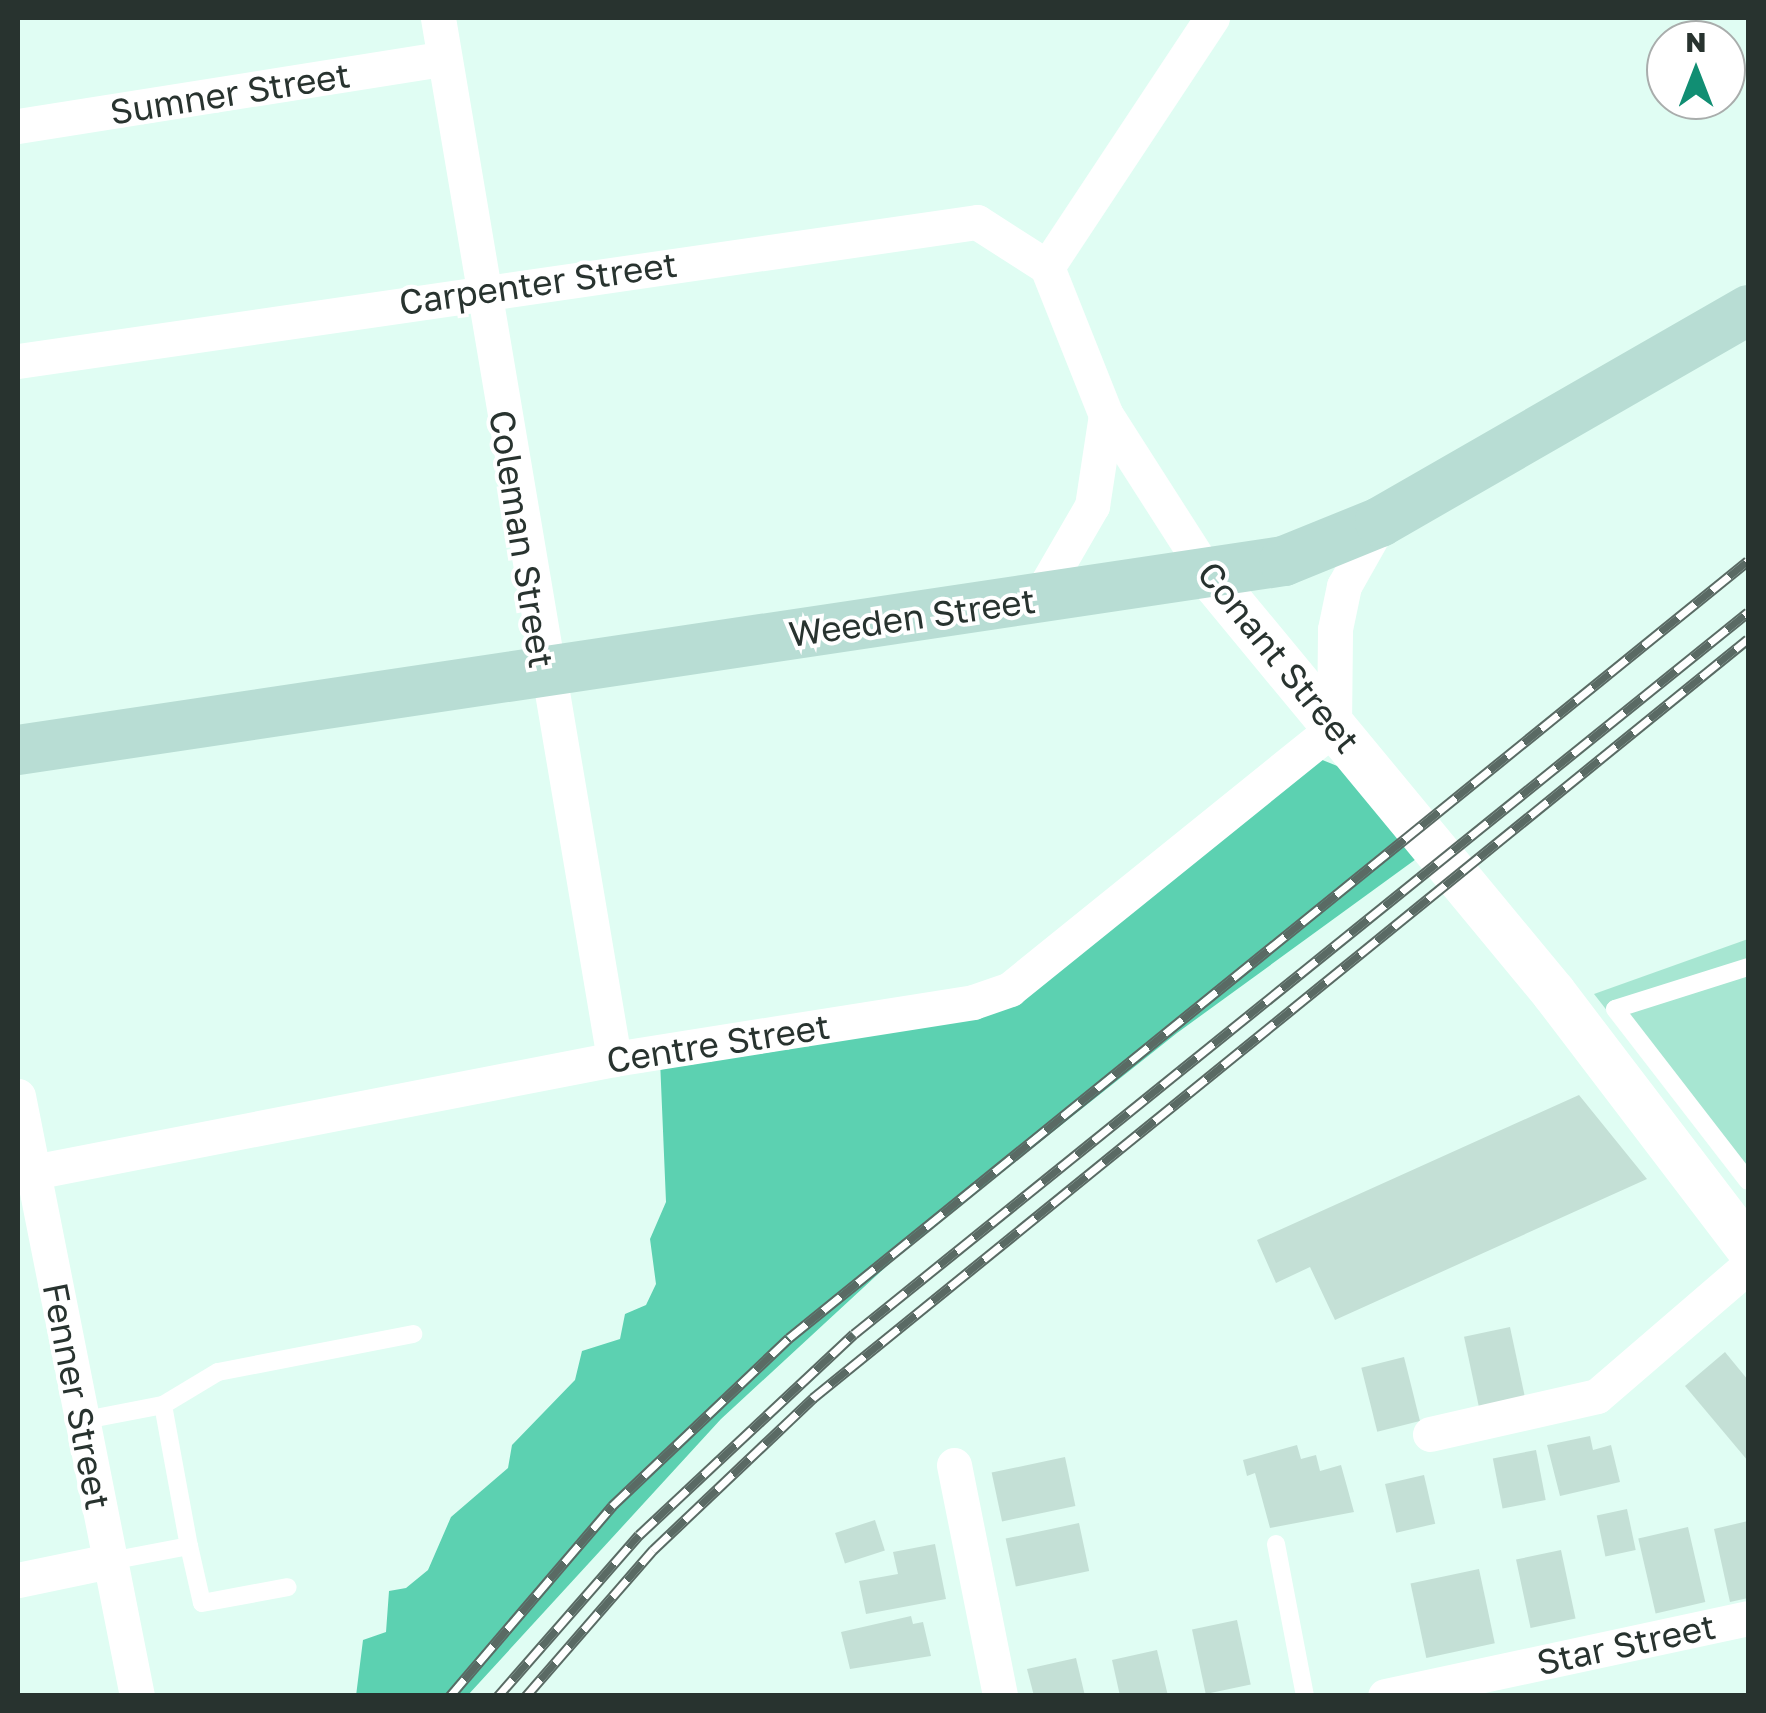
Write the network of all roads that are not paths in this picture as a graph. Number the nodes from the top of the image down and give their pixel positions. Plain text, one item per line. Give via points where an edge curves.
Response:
1 (438, 18) edge
2 (1212, 18) edge
3 (442, 59) junction
4 (18, 126) edge
5 (1048, 267) junction
6 (482, 290) junction
7 (1748, 310) edge
8 (18, 361) edge
9 (1106, 415) junction
10 (1380, 522) junction
11 (1209, 576) junction
12 (1038, 598) junction
13 (544, 672) junction
14 (1334, 728) junction
15 (18, 750) edge
16 (1748, 966) edge
17 (614, 1059) junction
18 (18, 1096) edge
19 (25, 1173) edge
20 (1748, 1181) edge
21 (1748, 1248) edge
22 (1748, 1266) edge
23 (413, 1334) dead end
24 (164, 1405) junction
25 (80, 1421) junction
26 (1430, 1434) dead end
27 (954, 1465) dead end
28 (1276, 1544) dead end
29 (189, 1546) junction
30 (110, 1561) junction
31 (18, 1580) edge
32 (288, 1586) dead end
33 (1748, 1618) edge
34 (137, 1696) edge
35 (1000, 1696) edge
36 (1306, 1696) edge
37 (1385, 1696) edge

1 - 3 street, Coleman Street
2 - 5 street
3 - 4 street, Sumner Street
3 - 6 street, Coleman Street
5 - 6 street, Carpenter Street via 977,222
5 - 9 street, Conant Street
6 - 8 street, Carpenter Street
6 - 13 street, Coleman Street
7 - 10 main road, Weeden Street
9 - 11 street, Conant Street
9 - 12 street via 1092,506
10 - 11 main road, Weeden Street via 1284,561
10 - 14 street via 1344,586 1335,629
11 - 12 main road, Weeden Street
11 - 14 street, Conant Street
12 - 13 main road, Weeden Street
13 - 15 main road, Weeden Street
13 - 17 street, Coleman Street
14 - 17 street, Centre Street via 1010,989 973,1002
14 - 21 street, Conant Street via 1553,992
16 - 20 lane via 1615,1009
17 - 19 street, Centre Street
18 - 19 street, Fenner Street
19 - 25 street, Fenner Street
22 - 26 street via 1597,1396
23 - 24 lane via 218,1372
24 - 25 lane
24 - 29 lane
25 - 30 street, Fenner Street
27 - 35 street
28 - 36 lane
29 - 30 lane
29 - 32 lane via 202,1604
30 - 31 street
30 - 34 street, Fenner Street
33 - 37 street, Star Street

